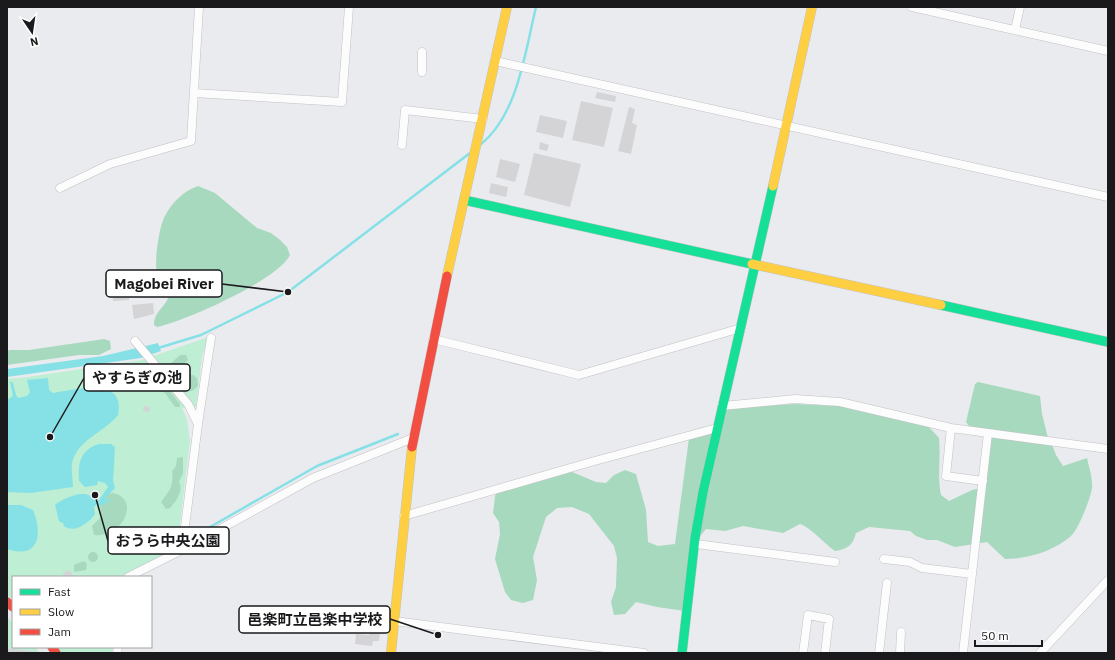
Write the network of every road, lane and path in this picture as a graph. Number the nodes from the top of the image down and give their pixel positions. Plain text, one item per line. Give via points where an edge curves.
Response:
1 (199, 7) edge
2 (349, 7) edge
3 (507, 7) edge
4 (812, 7) edge
5 (912, 7) edge
6 (1020, 7) edge
7 (1015, 30) junction
8 (1108, 50) edge
9 (422, 52) dead end
10 (495, 61) junction
11 (422, 72) dead end
12 (194, 93) junction
13 (483, 118) junction
14 (786, 125) junction
15 (402, 145) dead end
16 (60, 188) dead end
17 (1108, 197) edge
18 (464, 200) junction
19 (756, 263) junction
20 (741, 328) junction
21 (211, 338) dead end
22 (433, 339) junction
23 (135, 341) dead end
24 (1108, 342) edge
25 (722, 406) junction
26 (198, 424) junction
27 (717, 428) junction
28 (952, 428) junction
29 (988, 433) junction
30 (413, 438) junction
31 (1108, 449) edge
32 (983, 481) junction
33 (404, 516) junction
34 (696, 544) junction
35 (182, 550) junction
36 (884, 559) dead end
37 (835, 562) dead end
38 (972, 574) junction
39 (130, 576) edge
40 (1108, 580) edge
41 (887, 583) dead end
42 (394, 621) junction
43 (902, 632) dead end
44 (391, 653) edge
45 (644, 653) edge
46 (682, 653) edge
47 (803, 653) edge
48 (826, 653) edge
49 (879, 653) edge
50 (900, 653) edge
51 (963, 653) edge
52 (1040, 653) edge

1 - 12 street
2 - 12 street via 342,102
3 - 10 street
4 - 14 street
5 - 7 street
6 - 7 street
7 - 8 street
9 - 11 street
10 - 13 street
10 - 14 street
12 - 16 street via 191,141 110,164
13 - 15 street via 405,110
13 - 18 street
14 - 17 street
14 - 19 street
18 - 19 street
18 - 22 street
19 - 20 street
19 - 24 street
20 - 22 street via 579,375
20 - 25 street
21 - 26 street
22 - 30 street
23 - 26 street via 188,404
25 - 27 street
25 - 28 street via 795,399 840,402
26 - 35 street
27 - 33 street
27 - 34 street
28 - 29 street
28 - 32 street via 946,476
29 - 31 street
29 - 32 street
30 - 33 street
30 - 35 street via 313,478
32 - 38 street
33 - 42 street
34 - 37 street
34 - 46 street
35 - 39 street
36 - 38 street via 910,562 922,568
38 - 51 street
40 - 52 street
41 - 49 street
42 - 44 street
42 - 45 street
43 - 50 street
47 - 48 street via 808,615 829,619

